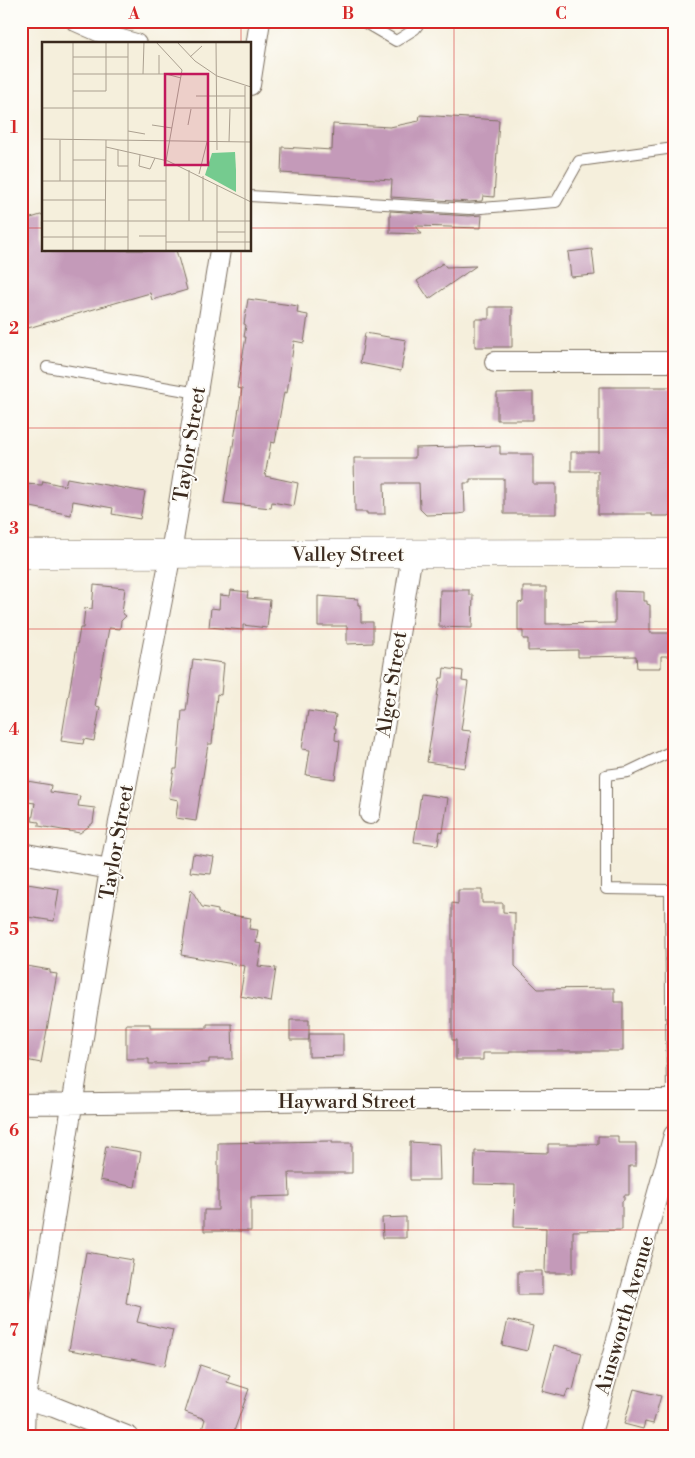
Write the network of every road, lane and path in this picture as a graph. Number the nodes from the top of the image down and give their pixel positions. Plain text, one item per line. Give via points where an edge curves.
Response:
1 (76, 21) edge
2 (260, 21) edge
3 (367, 21) edge
4 (421, 21) edge
5 (129, 42) edge
6 (251, 72) edge
7 (674, 148) edge
8 (251, 196) edge
9 (220, 251) edge
10 (495, 362) dead end
11 (674, 362) edge
12 (47, 368) dead end
13 (198, 393) junction
14 (171, 553) junction
15 (674, 553) edge
16 (21, 554) edge
17 (412, 554) junction
18 (674, 750) edge
19 (370, 814) dead end
20 (21, 854) edge
21 (110, 868) junction
22 (673, 1100) edge
23 (21, 1104) edge
24 (71, 1104) junction
25 (674, 1135) edge
26 (23, 1399) edge
27 (24, 1437) edge
28 (129, 1437) edge
29 (590, 1437) edge

1 - 5 street
2 - 6 street
3 - 4 lane via 396,41
7 - 8 lane via 579,161 556,202 469,209
9 - 13 street, Taylor Street
10 - 11 street
12 - 13 lane
13 - 14 street, Taylor Street
14 - 16 main road, Valley Street
14 - 17 main road, Valley Street
14 - 21 street, Taylor Street
15 - 17 main road, Valley Street
17 - 19 street, Alger Street
18 - 22 lane via 628,772 606,775 606,889 670,890
20 - 21 street
21 - 24 street, Taylor Street
22 - 24 street, Hayward Street
23 - 24 street, Hayward Street
24 - 26 street, Taylor Street
25 - 29 street, Ainsworth Avenue
26 - 27 street, Taylor Street
26 - 28 street via 54,1407

